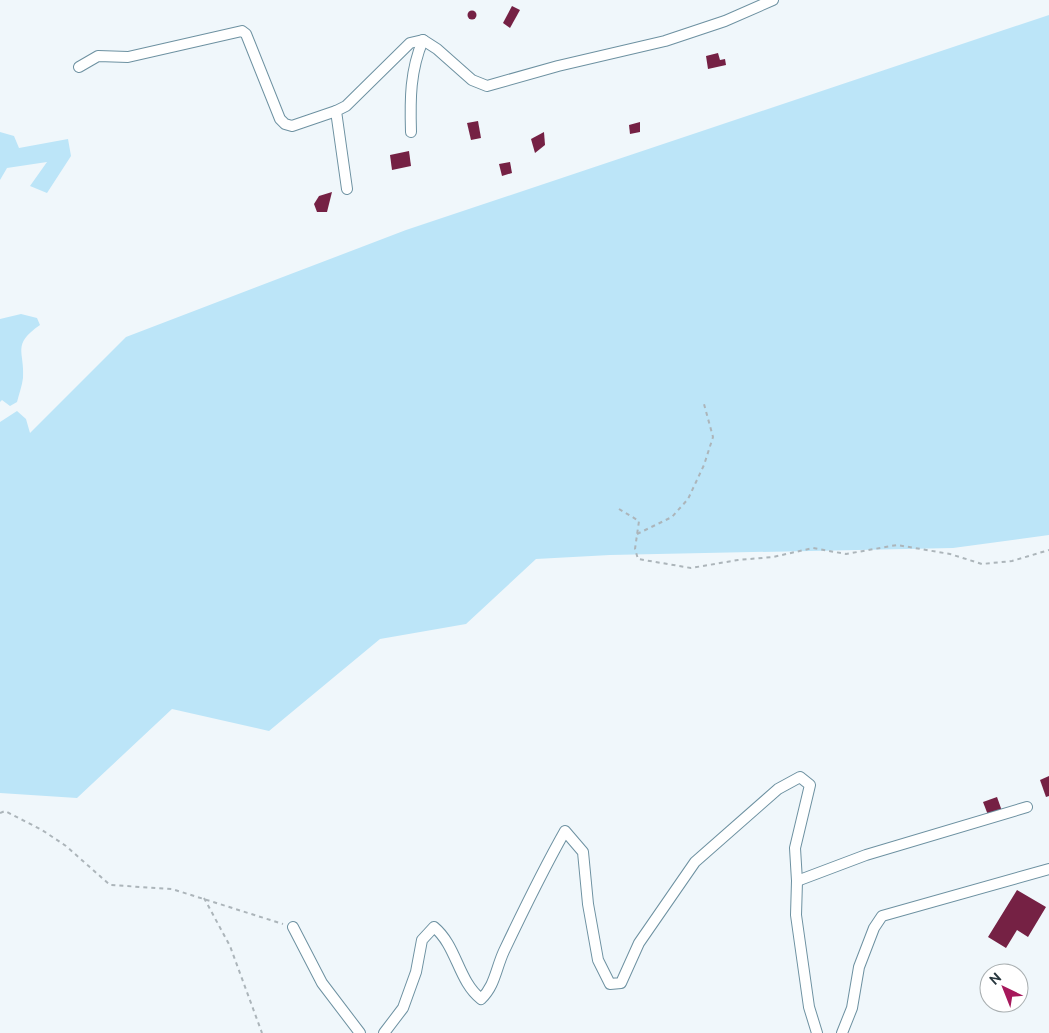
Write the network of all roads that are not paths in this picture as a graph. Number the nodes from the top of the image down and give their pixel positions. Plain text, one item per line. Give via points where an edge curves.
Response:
1 (773, 0) edge
2 (423, 40) junction
3 (79, 67) dead end
4 (336, 111) junction
5 (411, 132) dead end
6 (347, 189) dead end
7 (1028, 807) dead end
8 (1049, 869) edge
9 (797, 881) junction
10 (293, 927) road end
11 (360, 1033) edge
12 (384, 1033) edge
13 (817, 1033) edge
14 (842, 1033) edge

1 - 2 street via 725,21 664,41 487,86 472,80
2 - 4 street via 410,43 346,106
2 - 5 street via 415,59 410,86
3 - 4 street via 98,56 128,56 242,31 285,124 292,126
4 - 6 street
7 - 9 street via 866,855
8 - 14 street via 882,916 859,967 852,1008
9 - 12 street via 795,848 810,785 800,777 778,790 695,862 639,943 621,983 610,984 598,960 583,852 565,831 503,954 488,993 481,999 470,991 444,935 434,927 422,940 416,972 403,1008
9 - 13 street via 796,915 809,1007
10 - 11 street via 322,983

